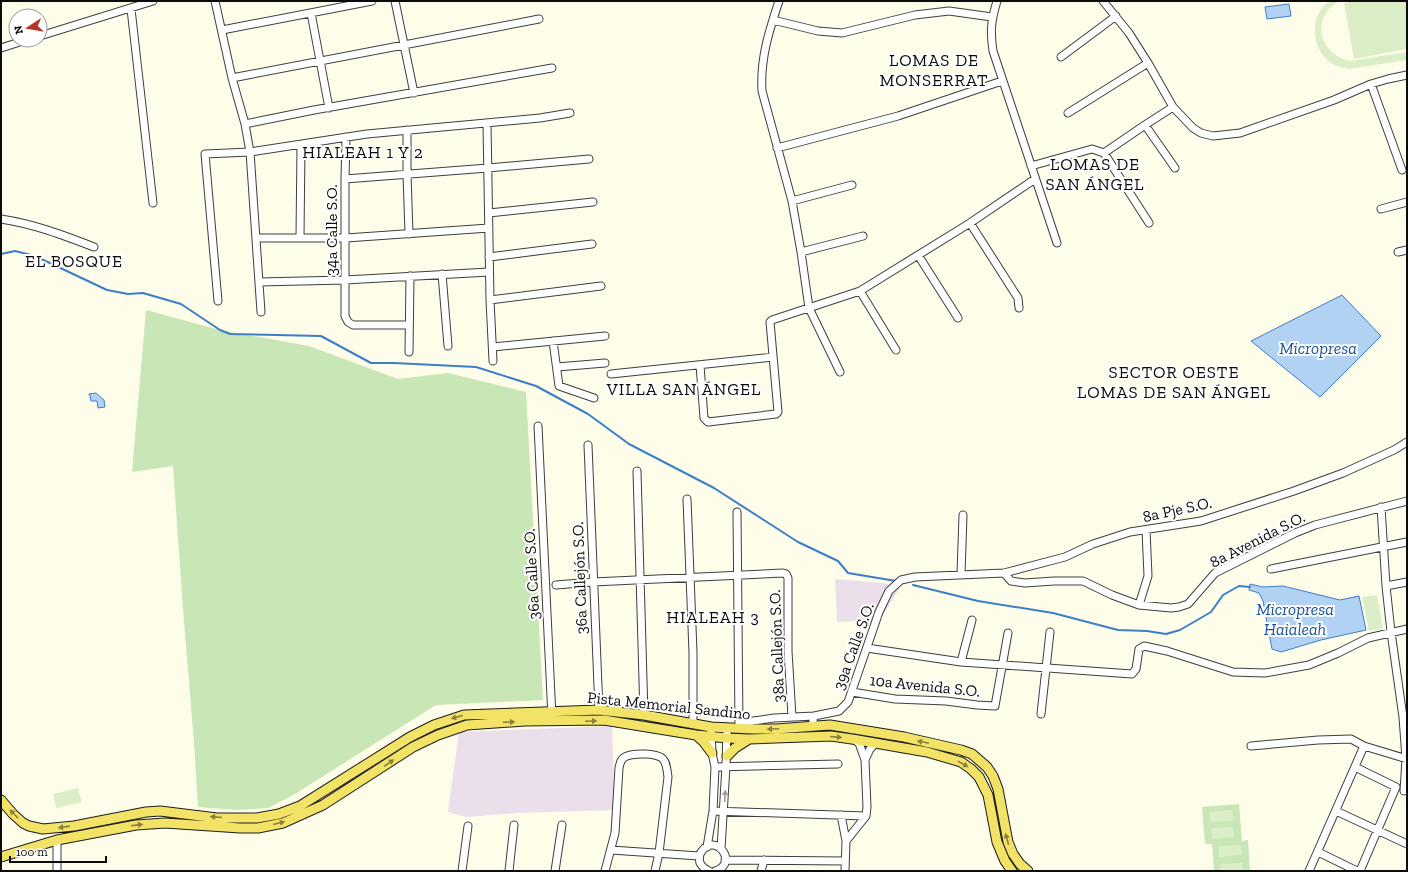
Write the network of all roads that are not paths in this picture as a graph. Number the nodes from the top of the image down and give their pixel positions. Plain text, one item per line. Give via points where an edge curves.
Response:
1 (153, 1) edge
2 (215, 1) edge
3 (372, 1) edge
4 (395, 1) edge
5 (779, 1) edge
6 (997, 1) edge
7 (1103, 1) edge
8 (131, 8) junction
9 (311, 13) junction
10 (1116, 16) junction
11 (992, 17) junction
12 (539, 19) dead end
13 (773, 20) junction
14 (222, 30) junction
15 (48, 34) edge
16 (404, 45) junction
17 (1061, 57) dead end
18 (320, 61) junction
19 (1148, 63) junction
20 (552, 68) dead end
21 (1407, 75) edge
22 (232, 78) junction
23 (1002, 81) junction
24 (1371, 84) junction
25 (414, 93) junction
26 (1174, 107) junction
27 (329, 108) junction
28 (570, 113) dead end
29 (1068, 113) dead end
30 (487, 123) junction
31 (245, 124) junction
32 (1144, 125) junction
33 (407, 130) junction
34 (346, 137) junction
35 (301, 145) junction
36 (777, 148) junction
37 (250, 152) junction
38 (1104, 153) junction
39 (589, 159) dead end
40 (1031, 166) junction
41 (488, 168) junction
42 (1175, 168) dead end
43 (1402, 170) dead end
44 (407, 174) junction
45 (345, 179) junction
46 (1035, 179) junction
47 (852, 185) dead end
48 (792, 201) junction
49 (593, 202) dead end
50 (1407, 202) edge
51 (153, 203) dead end
52 (1381, 209) dead end
53 (489, 213) junction
54 (1, 219) edge
55 (1149, 222) dead end
56 (970, 223) junction
57 (489, 228) junction
58 (409, 234) junction
59 (863, 236) dead end
60 (300, 237) junction
61 (256, 238) junction
62 (346, 238) junction
63 (1057, 243) dead end
64 (592, 244) dead end
65 (94, 247) dead end
66 (1407, 250) edge
67 (801, 252) junction
68 (1398, 252) dead end
69 (918, 254) junction
70 (489, 257) junction
71 (489, 272) junction
72 (442, 274) junction
73 (410, 276) junction
74 (345, 280) junction
75 (259, 282) junction
76 (601, 286) dead end
77 (860, 291) junction
78 (490, 300) junction
79 (218, 302) dead end
80 (809, 308) junction
81 (1019, 308) dead end
82 (262, 312) dead end
83 (958, 318) dead end
84 (409, 325) junction
85 (605, 336) dead end
86 (554, 341) junction
87 (448, 346) dead end
88 (493, 347) junction
89 (896, 350) dead end
90 (409, 352) dead end
91 (773, 357) junction
92 (493, 360) dead end
93 (605, 363) dead end
94 (700, 365) junction
95 (557, 367) junction
96 (840, 372) dead end
97 (611, 374) dead end
98 (594, 398) dead end
99 (538, 426) dead end
100 (1407, 442) edge
101 (588, 445) dead end
102 (637, 471) dead end
103 (687, 499) dead end
104 (1407, 500) edge
105 (1381, 507) junction
106 (738, 512) dead end
107 (963, 515) dead end
108 (1146, 530) junction
109 (1407, 542) edge
110 (1383, 546) junction
111 (1271, 569) dead end
112 (1004, 573) junction
113 (961, 574) junction
114 (738, 575) junction
115 (690, 578) junction
116 (640, 580) junction
117 (593, 582) junction
118 (1407, 582) edge
119 (556, 585) dead end
120 (1386, 586) junction
121 (1139, 605) junction
122 (972, 620) dead end
123 (1407, 629) edge
124 (1050, 632) dead end
125 (1391, 632) junction
126 (1008, 633) dead end
127 (867, 648) junction
128 (961, 662) junction
129 (1002, 665) junction
130 (1046, 667) junction
131 (852, 692) junction
132 (599, 710) junction
133 (552, 712) junction
134 (1041, 714) dead end
135 (644, 715) junction
136 (814, 716) junction
137 (792, 717) junction
138 (1405, 718) edge
139 (552, 721) junction
140 (693, 724) junction
141 (712, 726) junction
142 (740, 726) junction
143 (812, 726) junction
144 (727, 728) junction
145 (696, 735) junction
146 (711, 736) junction
147 (727, 738) junction
148 (784, 738) junction
149 (749, 739) junction
150 (852, 739) junction
151 (876, 743) junction
152 (1251, 746) dead end
153 (1364, 746) junction
154 (712, 753) junction
155 (727, 756) junction
156 (1407, 759) edge
157 (865, 760) junction
158 (373, 761) junction
159 (838, 764) dead end
160 (726, 766) junction
161 (715, 767) junction
162 (1355, 767) junction
163 (356, 784) junction
164 (1396, 787) junction
165 (324, 791) junction
166 (1406, 792) edge
167 (1, 800) edge
168 (724, 810) junction
169 (713, 811) junction
170 (1336, 811) junction
171 (841, 815) junction
172 (866, 816) junction
173 (514, 825) dead end
174 (562, 825) dead end
175 (468, 826) dead end
176 (1378, 831) junction
177 (57, 840) junction
178 (846, 841) junction
179 (1407, 844) edge
180 (707, 846) junction
181 (721, 849) junction
182 (611, 850) junction
183 (1318, 852) junction
184 (659, 853) junction
185 (700, 856) junction
186 (1, 857) edge
187 (725, 860) junction
188 (764, 860) junction
189 (845, 861) junction
190 (705, 870) edge
191 (57, 871) edge
192 (462, 871) edge
193 (509, 871) edge
194 (555, 871) edge
195 (606, 871) edge
196 (655, 871) edge
197 (716, 871) edge
198 (761, 871) edge
199 (845, 871) edge
200 (1012, 871) edge
201 (1028, 871) edge
202 (1309, 871) edge
203 (1359, 871) edge

1 - 8 street
2 - 14 street
3 - 9 street
4 - 16 street
5 - 13 street
6 - 11 street
7 - 10 street
8 - 15 street
8 - 51 street
9 - 14 street
9 - 18 street
10 - 17 street
10 - 19 street
11 - 13 street via 949,11 916,15 842,33 818,31
11 - 23 street via 993,52
12 - 16 street
13 - 36 street via 762,59 761,75 762,91
14 - 22 street
16 - 18 street
16 - 25 street
18 - 22 street
18 - 27 street
19 - 26 street
19 - 29 street
20 - 25 street
21 - 24 street
22 - 31 street
23 - 36 street via 898,116
23 - 40 street
24 - 26 street via 1296,114 1227,135 1213,136 1201,133
24 - 43 street
25 - 27 street
26 - 32 street
27 - 31 street
28 - 30 street
30 - 33 street
30 - 41 street
31 - 37 street
32 - 38 street
32 - 42 street
33 - 34 street
33 - 44 street
34 - 35 street
34 - 45 street, 34a Calle S.O.
35 - 37 street
35 - 60 street
36 - 48 street
37 - 61 street
37 - 79 street via 205,154
38 - 40 street via 1092,149
38 - 55 street
39 - 41 street
40 - 46 street
41 - 44 street
41 - 53 street
44 - 45 street
44 - 58 street
45 - 62 street, 34a Calle S.O.
46 - 56 street
46 - 63 street
47 - 48 street
48 - 67 street
49 - 53 street
50 - 52 street
53 - 57 street
54 - 65 street via 44,228
56 - 69 street
56 - 81 street via 1018,298
57 - 58 street
57 - 70 street
58 - 62 street
59 - 67 street
60 - 61 street
60 - 62 street
61 - 75 street
62 - 74 street, 34a Calle S.O.
64 - 70 street
66 - 68 street
67 - 80 street
69 - 77 street
69 - 83 street
70 - 71 street
71 - 72 street
71 - 78 street
72 - 73 street
72 - 87 street
73 - 74 street
73 - 84 street
74 - 75 street
74 - 84 street, 34a Calle S.O. via 345,316 348,322 353,325
75 - 82 street
76 - 78 street
77 - 80 street
77 - 89 street
78 - 88 street
80 - 91 street via 770,322
80 - 96 street
84 - 90 street
85 - 86 street
86 - 88 street
86 - 95 street
88 - 92 street
91 - 94 street
91 - 94 street via 778,412 711,422 704,418
93 - 95 street
94 - 97 street
95 - 98 street via 559,386
99 - 133 street, 36a Calle S.O.
100 - 108 street, 8a Pje S.O. via 1354,468 1294,491 1201,521
101 - 117 street, 36a Callejón S.O.
102 - 116 street
103 - 115 street
104 - 105 street, 8a Avenida S.O.
105 - 110 street
105 - 121 street, 8a Avenida S.O. via 1315,525 1222,569 1214,574 1188,604 1171,608
106 - 114 street
107 - 113 street
108 - 112 street, 8a Pje S.O. via 1130,532 1093,544 1065,557
108 - 121 street via 1148,576
109 - 110 street
110 - 111 street
110 - 120 street
112 - 113 street
112 - 121 street, 8a Avenida S.O. via 1011,581 1025,583 1083,581
113 - 127 street, 39a Calle S.O. via 915,576 901,580 889,591
114 - 115 street
114 - 137 street, 38a Callejón S.O. via 783,573 788,578 788,651
114 - 142 street
115 - 116 street
115 - 140 street
116 - 117 street
116 - 135 street
117 - 119 street
117 - 132 street, 36a Callejón S.O.
118 - 120 street
120 - 125 street
122 - 128 street
123 - 125 street
124 - 130 street
125 - 130 street via 1368,638 1309,665 1265,674 1233,672 1144,646 1139,649 1136,669 1132,674
125 - 138 street
126 - 129 street
127 - 128 street
127 - 131 street, 39a Calle S.O.
128 - 129 street
129 - 130 street
129 - 131 street, 10a Avenida S.O. via 995,706 895,699
130 - 134 street
131 - 136 street, 39a Calle S.O. via 848,702 839,711
132 - 133 main road, Pista Memorial Sandino
132 - 135 main road, Pista Memorial Sandino
133 - 139 street, 36a Calle S.O.
133 -> 158 main road, Pista Memorial Sandino via 464,715 434,725 410,737
135 - 140 main road, Pista Memorial Sandino
136 - 137 street, 39a Calle S.O.
136 - 143 street
137 - 142 street, 39a Calle S.O.
138 - 156 street
139 -> 145 main road, Pista Memorial Sandino via 604,720
163 -> 139 main road, Pista Memorial Sandino via 413,747 467,725
140 - 141 main road, Pista Memorial Sandino
141 - 144 main road, Pista Memorial Sandino
141 - 146 street
143 -> 142 main road, Pista Memorial Sandino via 776,729
142 - 144 main road, Pista Memorial Sandino
143 - 148 main road via 809,732
201 -> 143 main road, Pista Memorial Sandino via 1013,854 1008,842 993,776 972,754 849,727
144 - 147 street
145 - 146 main road, Pista Memorial Sandino
145 - 154 main road
146 - 147 main road, Pista Memorial Sandino
146 - 154 street
147 - 149 main road, Pista Memorial Sandino
147 - 155 street
148 - 149 main road, Pista Memorial Sandino
148 -> 150 main road, Pista Memorial Sandino via 830,736
149 - 155 main road
150 - 151 main road, Pista Memorial Sandino
150 - 157 street via 859,743
151 - 157 street
151 -> 200 main road, Pista Memorial Sandino via 927,752 961,762 971,769 979,777 988,795 997,842 1004,861
152 - 153 street via 1351,739
153 - 156 street
153 - 162 street
154 - 161 street
155 - 160 street
156 - 166 street
157 - 172 street
158 - 163 main road via 371,766 357,776
158 - 165 main road, Pista Memorial Sandino
159 - 160 street
160 - 161 street
168 -> 160 street
161 - 169 street
162 - 164 street
162 - 170 street
163 - 165 main road via 344,783 332,790
177 -> 163 main road, Pista Memorial Sandino via 136,825 165,823 258,828 282,823 323,805
164 - 166 street
164 - 176 street
165 -> 167 main road, Pista Memorial Sandino via 300,806 279,814 257,818 217,818 160,811 50,829 29,826 18,819
168 - 169 street
168 - 171 street
168 - 181 street
169 - 180 street
170 - 176 street
170 - 183 street
171 - 172 street
171 - 178 street
172 - 178 street
173 - 193 street
174 - 194 street
175 - 192 street
176 - 179 street
176 - 203 street
177 - 186 main road, Pista Memorial Sandino
177 - 191 street
178 - 189 street
180 - 181 street via 714,845
180 - 185 street
181 - 187 street
182 - 184 street
182 - 184 street via 615,833 620,761 627,756 642,754 663,759 668,776
182 - 195 street
183 - 202 street
183 - 203 street
184 - 185 street
184 - 196 street
185 - 190 street
187 - 188 street
187 - 197 street via 723,866
188 - 189 street
188 - 198 street
189 - 199 street

